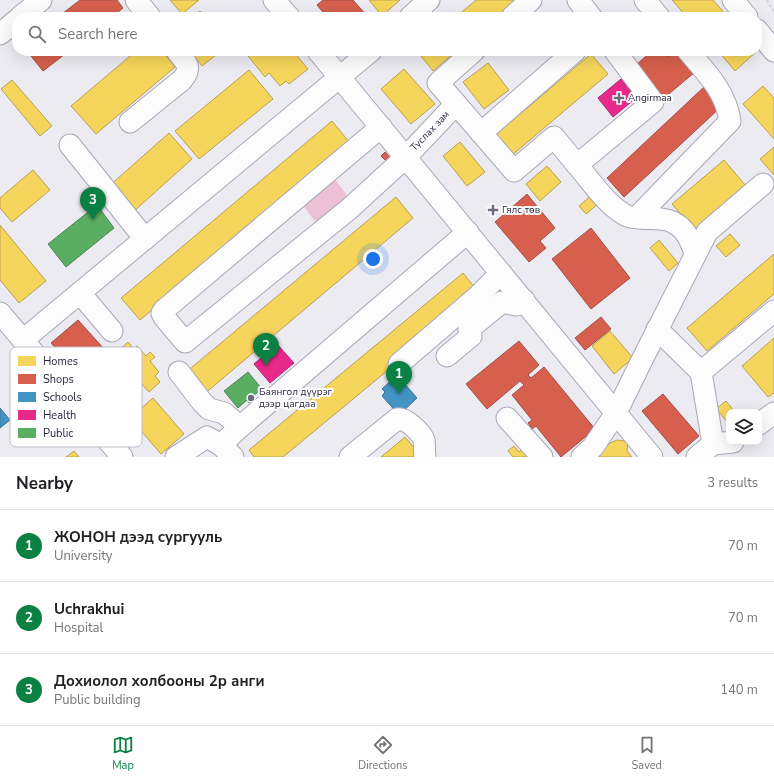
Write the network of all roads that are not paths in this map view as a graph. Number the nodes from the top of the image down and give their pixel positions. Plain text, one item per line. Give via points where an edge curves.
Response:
1 (41, 0) edge
2 (136, 0) edge
3 (274, 0) edge
4 (429, 0) edge
5 (530, 0) edge
6 (578, 0) edge
7 (645, 0) edge
8 (733, 0) edge
9 (26, 12) edge
10 (146, 12) edge
11 (285, 12) edge
12 (416, 12) edge
13 (517, 12) edge
14 (587, 12) edge
15 (655, 12) edge
16 (743, 12) edge
17 (12, 24) edge
18 (0, 34) edge
19 (762, 36) edge
20 (774, 51) edge
21 (181, 56) edge
22 (322, 56) edge
23 (365, 56) edge
24 (468, 56) edge
25 (569, 56) edge
26 (620, 56) edge
27 (692, 56) edge
28 (341, 78) junction
29 (456, 104) junction
30 (130, 122) dead end
31 (381, 127) junction
32 (481, 133) junction
33 (70, 145) dead end
34 (406, 157) junction
35 (577, 165) junction
36 (763, 184) dead end
37 (637, 217) junction
38 (468, 232) junction
39 (145, 239) junction
40 (695, 254) junction
41 (501, 272) junction
42 (80, 293) junction
43 (524, 300) junction
44 (774, 311) edge
45 (0, 313) edge
46 (657, 329) junction
47 (112, 330) dead end
48 (23, 340) junction
49 (29, 347) edge
50 (447, 356) dead end
51 (399, 364) dead end
52 (179, 372) dead end
53 (701, 372) junction
54 (616, 413) junction
55 (774, 413) edge
56 (507, 418) dead end
57 (762, 422) edge
58 (240, 427) junction
59 (723, 443) edge
60 (114, 447) edge
61 (227, 451) edge
62 (122, 457) edge
63 (176, 457) edge
64 (350, 457) edge
65 (424, 457) edge
66 (542, 457) edge
67 (582, 457) edge
68 (652, 457) edge
69 (698, 457) edge

1 - 9 street
2 - 10 street
3 - 11 street
4 - 12 street
5 - 13 street
6 - 14 street
7 - 15 street
8 - 16 street
17 - 18 street
19 - 20 street
21 - 30 street via 189,68 187,74
22 - 28 street
23 - 28 street
24 - 29 street via 438,83
25 - 32 street
26 - 35 street via 653,102
27 - 37 street via 725,98 730,121
28 - 31 street
28 - 39 street
29 - 32 street
29 - 34 street, Туслах зам
31 - 34 street
31 - 34 street, Туслах зам via 166,307 162,313 164,318 186,342 348,210
32 - 35 street via 514,171 554,137
33 - 39 street
34 - 38 street
35 - 37 street via 614,206 628,217
36 - 40 street via 707,232
37 - 40 street via 647,220 661,219 682,228 690,238
38 - 41 street
38 - 58 street
39 - 42 street
40 - 46 street
41 - 43 street
41 - 51 street via 478,298
42 - 47 street
42 - 48 street
43 - 50 street via 516,305 502,302 469,329 471,336
43 - 54 street
44 - 53 street
45 - 48 street
46 - 53 street
46 - 54 street
48 - 49 street
52 - 58 street via 209,409 224,413
53 - 59 street
54 - 67 street via 593,447
54 - 68 street
55 - 57 street
56 - 66 street
58 - 61 street
59 - 69 street
60 - 62 street
61 - 63 street via 207,437
64 - 65 street via 400,418 410,423 424,439

